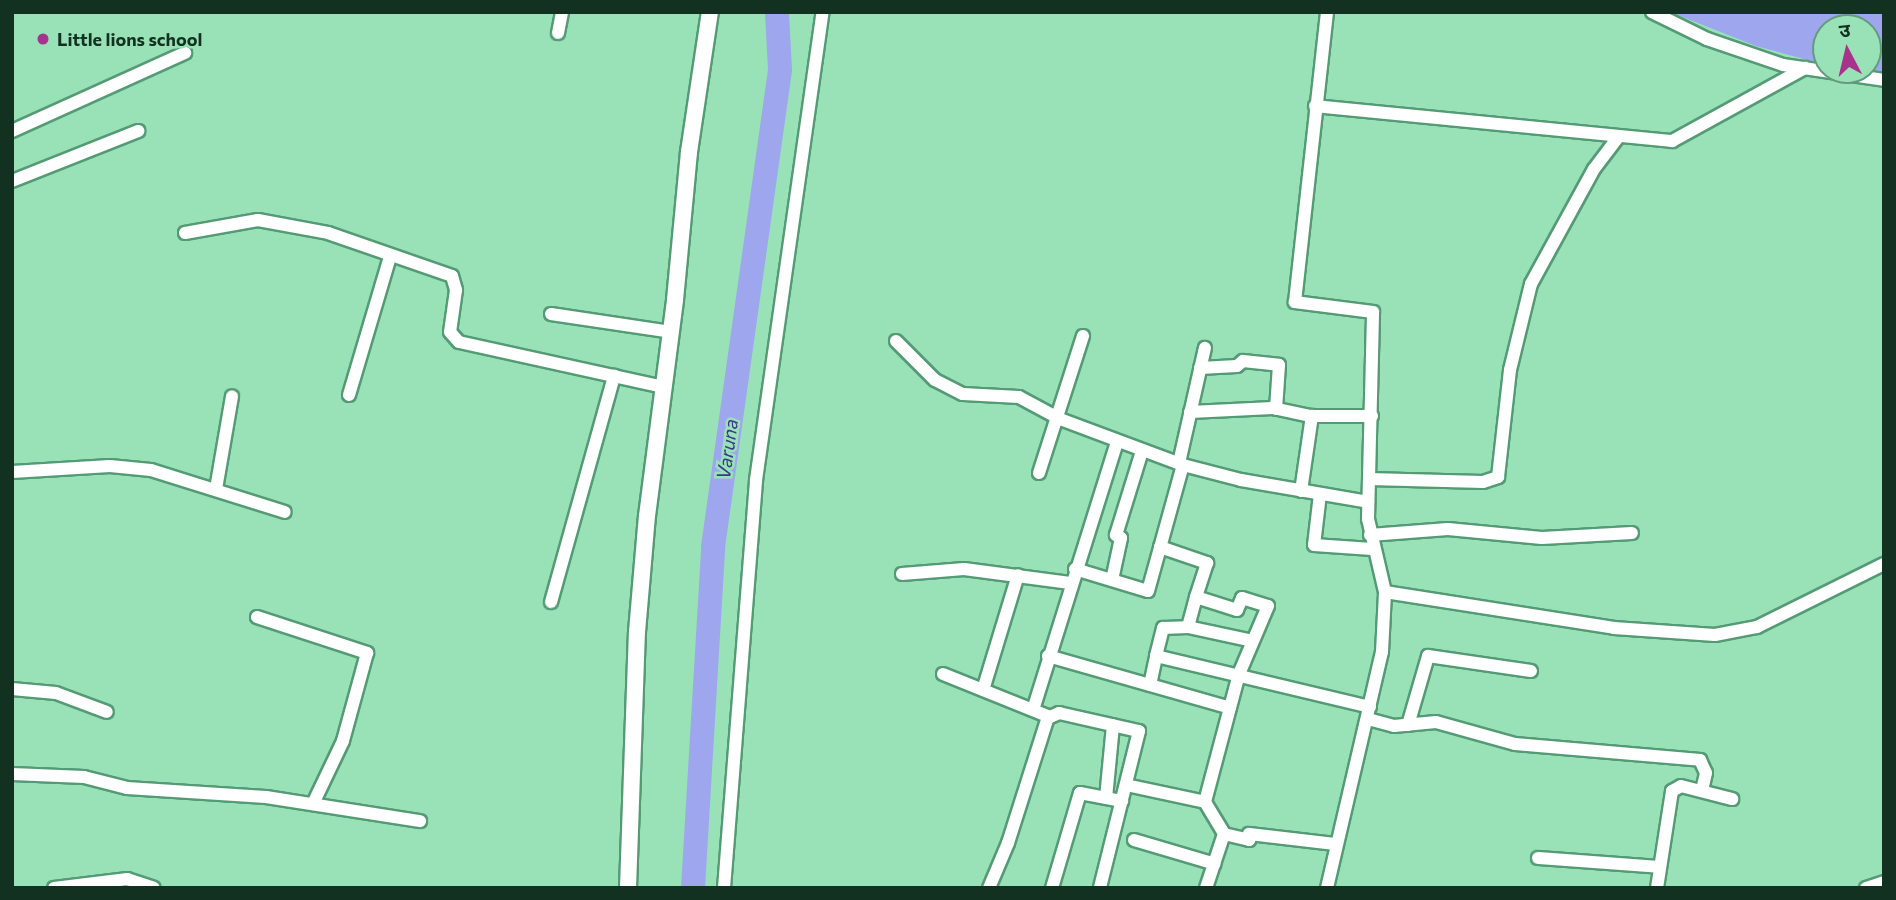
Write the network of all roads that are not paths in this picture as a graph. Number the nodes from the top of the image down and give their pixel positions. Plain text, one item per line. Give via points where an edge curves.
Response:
1 (562, 12) edge
2 (710, 12) edge
3 (823, 12) edge
4 (1327, 12) edge
5 (1652, 12) edge
6 (558, 33) dead end
7 (185, 54) dead end
8 (1805, 68) junction
9 (1884, 80) edge
10 (1315, 106) junction
11 (12, 131) edge
12 (138, 131) dead end
13 (1619, 135) junction
14 (12, 181) edge
15 (185, 233) dead end
16 (390, 257) junction
17 (551, 314) dead end
18 (671, 332) junction
19 (1083, 336) dead end
20 (896, 341) dead end
21 (1205, 348) dead end
22 (1200, 368) junction
23 (614, 376) junction
24 (664, 387) junction
25 (349, 395) dead end
26 (232, 396) dead end
27 (1276, 409) junction
28 (1190, 412) junction
29 (1312, 416) junction
30 (1372, 416) junction
31 (1060, 419) junction
32 (1117, 442) junction
33 (1142, 451) junction
34 (1181, 464) junction
35 (12, 472) edge
36 (1039, 473) dead end
37 (1369, 478) junction
38 (216, 489) junction
39 (1301, 491) junction
40 (1320, 494) junction
41 (1368, 502) junction
42 (285, 512) dead end
43 (1632, 533) dead end
44 (1370, 535) junction
45 (1160, 547) junction
46 (1372, 549) junction
47 (1884, 564) edge
48 (1075, 569) junction
49 (902, 574) dead end
50 (1018, 575) junction
51 (1112, 580) junction
52 (1070, 583) junction
53 (1385, 592) junction
54 (1196, 597) junction
55 (551, 602) dead end
56 (257, 617) dead end
57 (1188, 627) junction
58 (1254, 641) junction
59 (1048, 656) junction
60 (1156, 656) junction
61 (1531, 671) dead end
62 (943, 674) dead end
63 (1239, 674) junction
64 (1150, 685) junction
65 (12, 689) edge
66 (983, 690) junction
67 (1230, 708) junction
68 (1033, 710) junction
69 (107, 712) dead end
70 (1369, 713) junction
71 (1048, 717) junction
72 (1113, 725) junction
73 (1408, 725) junction
74 (12, 774) edge
75 (1126, 785) junction
76 (1702, 791) junction
77 (1106, 798) junction
78 (1732, 799) dead end
79 (1122, 801) junction
80 (1205, 802) junction
81 (313, 804) junction
82 (420, 821) dead end
83 (1224, 834) junction
84 (1134, 840) dead end
85 (1335, 844) junction
86 (1538, 858) dead end
87 (1215, 864) junction
88 (1660, 867) junction
89 (1884, 882) edge
90 (54, 888) edge
91 (155, 888) edge
92 (628, 888) edge
93 (724, 888) edge
94 (989, 888) edge
95 (1052, 888) edge
96 (1100, 888) edge
97 (1206, 888) edge
98 (1327, 888) edge
99 (1657, 888) edge
100 (1866, 888) edge

1 - 6 street
2 - 18 street via 689,152
3 - 93 street via 756,480
4 - 10 street
5 - 8 street via 1707,39
7 - 11 street
8 - 9 street
8 - 13 street via 1672,141
10 - 13 street
10 - 30 street via 1295,302 1373,312
12 - 14 street
13 - 37 street via 1594,169 1531,284 1510,370 1498,477 1483,482
15 - 16 street via 263,220 328,233
16 - 23 street via 455,280 450,332 458,342
16 - 25 street
17 - 18 street
18 - 24 street
19 - 31 street
20 - 31 street via 949,388 978,396 1019,397
21 - 22 street
22 - 27 street via 1243,362 1279,365
22 - 28 street
23 - 24 street
23 - 55 street
24 - 92 street via 637,632
26 - 38 street
27 - 28 street
27 - 29 street
28 - 34 street
29 - 30 street
29 - 39 street
30 - 37 street
31 - 32 street
31 - 36 street
32 - 33 street
32 - 48 street
33 - 34 street
33 - 51 street via 1116,535 1121,538
34 - 39 street
34 - 45 street
35 - 38 street via 110,466 151,470
37 - 41 street
38 - 42 street
39 - 40 street
40 - 41 street
40 - 46 street via 1314,545
41 - 44 street
43 - 44 street via 1542,538 1448,529
44 - 46 street
45 - 51 street via 1148,591
45 - 54 street via 1206,563
46 - 53 street
47 - 53 street via 1757,627 1715,635 1614,628
48 - 51 street
48 - 52 street
49 - 50 street via 964,569
50 - 52 street
50 - 66 street
52 - 59 street
53 - 70 street via 1382,652
54 - 57 street
54 - 58 street via 1237,610 1242,598 1268,606
56 - 81 street via 367,653 344,741
57 - 58 street
57 - 60 street via 1163,628
58 - 63 street
59 - 64 street
59 - 68 street
60 - 63 street
60 - 64 street
61 - 73 street via 1428,656
62 - 66 street
63 - 67 street
63 - 70 street
64 - 67 street
65 - 69 street via 57,693
66 - 68 street
67 - 80 street
68 - 71 street
70 - 73 street
70 - 85 street via 1351,798
71 - 72 street via 1059,713
71 - 94 street
72 - 75 street via 1139,731
72 - 77 street
73 - 76 street via 1436,722 1515,744 1700,761 1706,773
74 - 81 street via 83,777 127,788
75 - 79 street
75 - 80 street
76 - 78 street
76 - 88 street via 1681,786 1672,792
77 - 79 street
77 - 95 street via 1080,793
79 - 96 street
80 - 83 street
81 - 82 street
83 - 85 street via 1249,840 1249,834
83 - 87 street
84 - 87 street
85 - 98 street
86 - 88 street
87 - 97 street
88 - 99 street
89 - 100 street
90 - 91 street via 127,878

